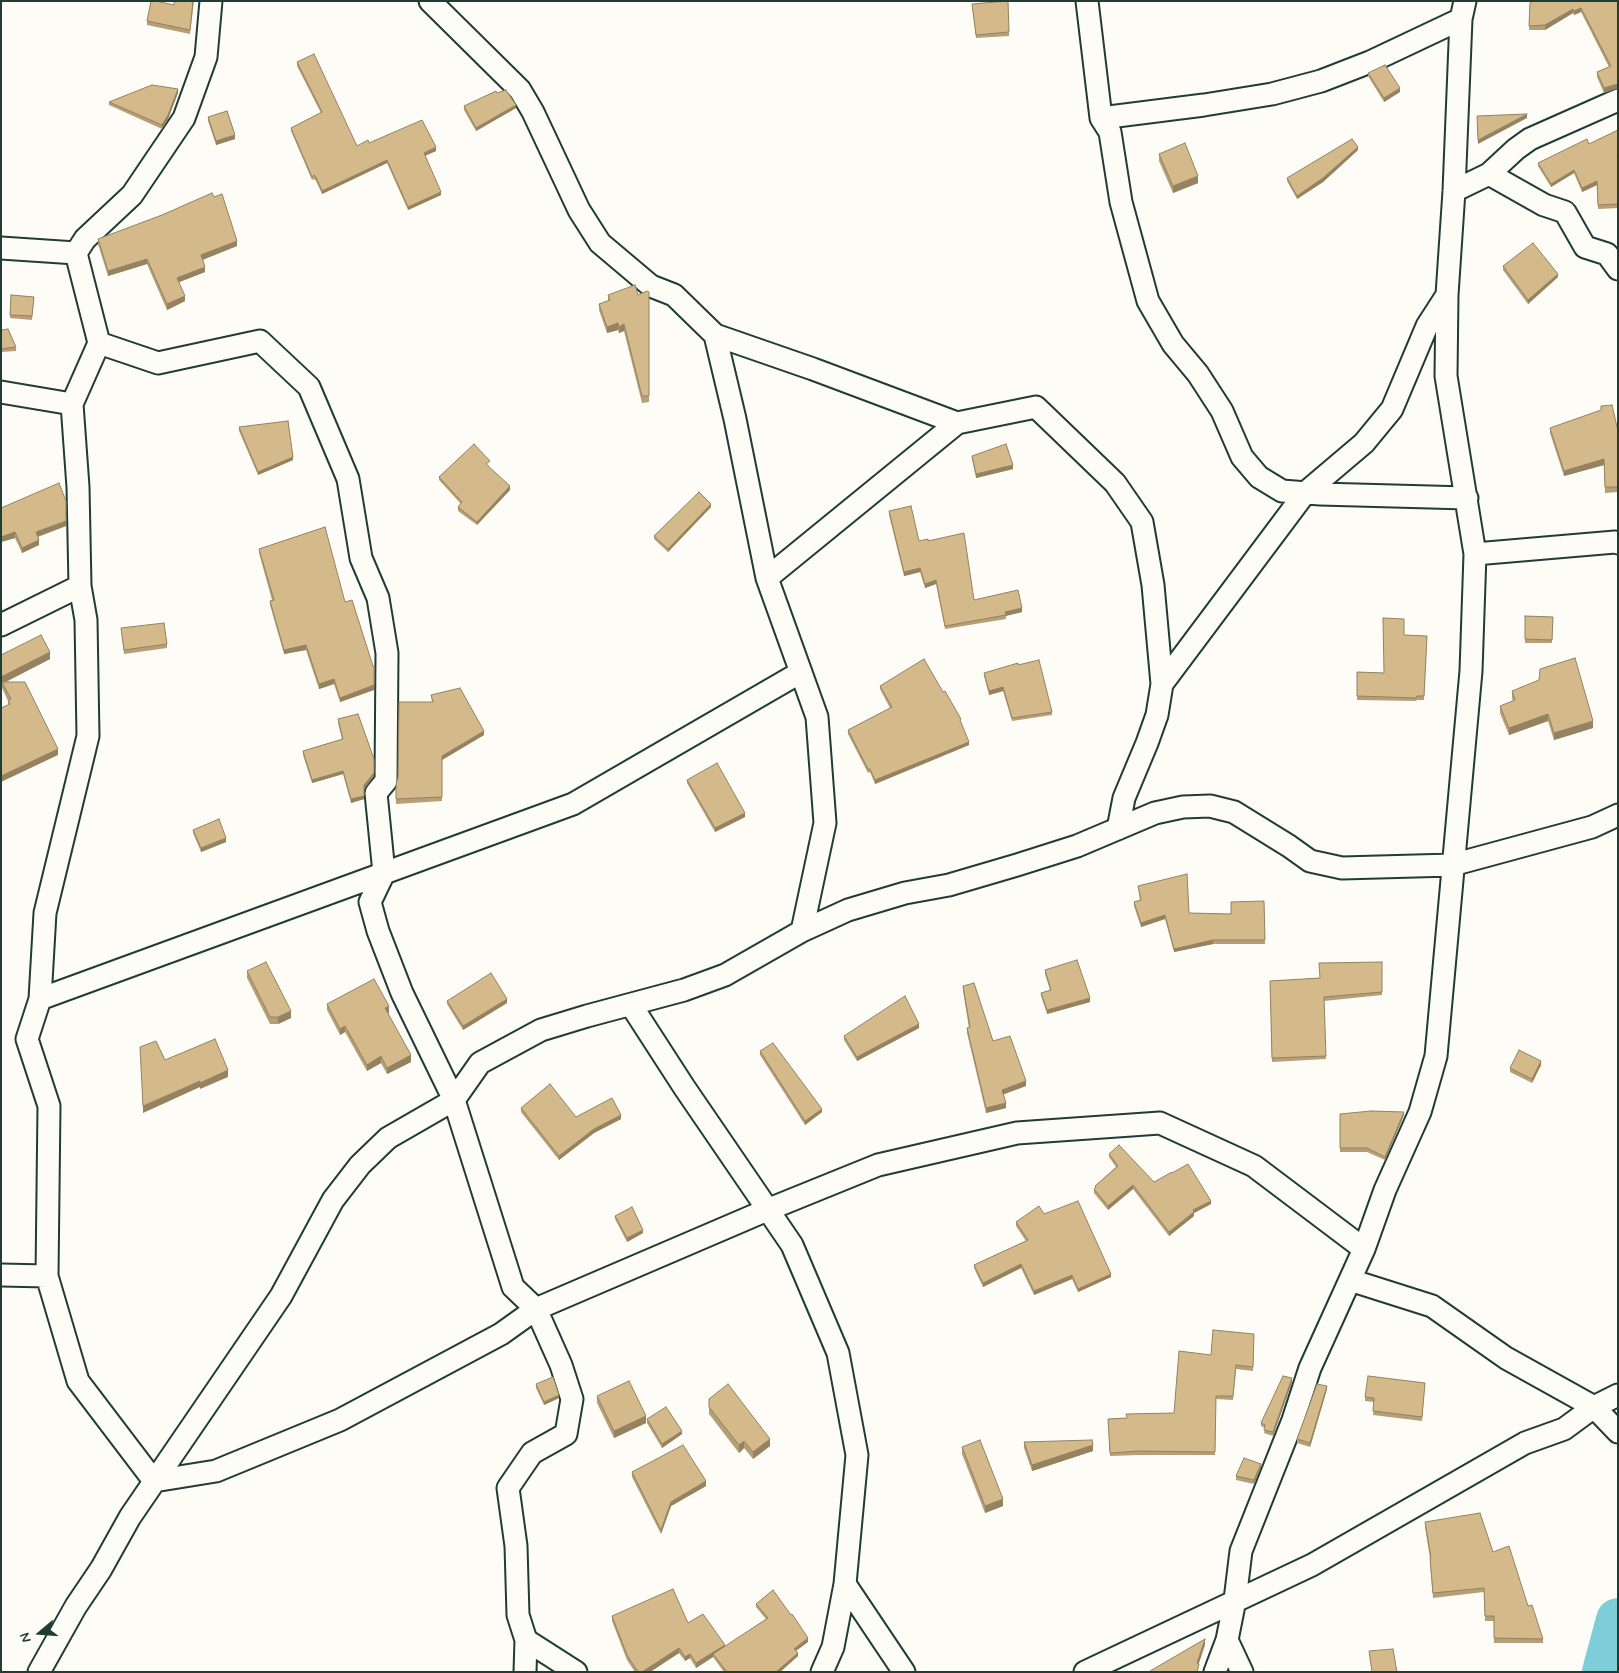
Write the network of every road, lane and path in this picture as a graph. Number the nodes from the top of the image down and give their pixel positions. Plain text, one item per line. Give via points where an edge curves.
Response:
1 (211, 1) edge
2 (430, 1) edge
3 (1087, 1) edge
4 (1463, 10) edge
5 (1618, 100) edge
6 (1101, 118) junction
7 (1489, 174) junction
8 (1454, 191) junction
9 (1, 248) edge
10 (76, 253) junction
11 (1618, 269) edge
12 (1447, 295) junction
13 (715, 335) junction
14 (99, 343) junction
15 (1, 392) edge
16 (72, 404) junction
17 (957, 423) junction
18 (1305, 492) junction
19 (1467, 498) junction
20 (1618, 543) edge
21 (1475, 554) junction
22 (767, 578) junction
23 (80, 586) junction
24 (1, 625) edge
25 (802, 672) junction
26 (1162, 684) junction
27 (1618, 815) edge
28 (1118, 829) junction
29 (1452, 866) junction
30 (384, 873) junction
31 (802, 931) junction
32 (40, 999) junction
33 (632, 1005) junction
34 (454, 1100) junction
35 (767, 1210) junction
36 (1364, 1249) junction
37 (1, 1275) edge
38 (47, 1276) junction
39 (1350, 1280) junction
40 (536, 1309) junction
41 (1618, 1395) edge
42 (1594, 1407) junction
43 (1618, 1432) edge
44 (154, 1481) junction
45 (845, 1584) junction
46 (1236, 1600) junction
47 (526, 1640) junction
48 (1227, 1640) junction
49 (39, 1672) edge
50 (525, 1672) edge
51 (576, 1672) edge
52 (822, 1672) edge
53 (904, 1672) edge
54 (1085, 1672) edge
55 (1215, 1672) edge
56 (1242, 1672) edge

1 - 10 street via 206,57 184,118 132,195 85,239
2 - 13 street via 520,90 579,210 600,243 652,286 674,295
3 - 6 street
4 - 6 street via 1370,62 1313,83 1272,94
4 - 8 street
5 - 7 street via 1530,139
6 - 18 street via 1110,132 1120,202 1148,301 1172,344 1198,374 1222,411 1242,458 1259,477 1282,491
7 - 8 street
7 - 11 street via 1544,205 1565,212 1585,247 1607,254
8 - 12 street
9 - 10 street
10 - 14 street
12 - 18 street via 1427,326 1392,409 1364,443
12 - 19 street via 1446,376
13 - 17 street
13 - 22 street
14 - 16 street
14 - 30 street via 158,362 260,340 308,387 348,479 361,558 378,598 387,653 386,781 376,793
15 - 16 street
16 - 23 street
17 - 22 street
17 - 26 street via 1036,407 1115,483 1142,522 1153,585
18 - 19 street
18 - 26 street
19 - 21 street
20 - 21 street
21 - 29 street via 1471,671
22 - 25 street
23 - 24 street
23 - 32 street via 86,620 88,736 45,913
25 - 30 street via 573,804
25 - 31 street via 817,717 825,823
26 - 28 street via 1157,715 1124,798
27 - 29 street via 1592,827
28 - 29 street via 1155,813 1210,806 1234,812 1310,861 1342,868
28 - 31 street via 1008,868 848,910
29 - 36 street via 1436,1056 1420,1112 1385,1190
30 - 32 street
30 - 34 street via 370,902 378,931 402,993
31 - 33 street via 725,975
32 - 38 street via 27,1039 48,1106
33 - 34 street via 541,1030 480,1064
33 - 35 street
34 - 40 street via 513,1287
34 - 44 street via 388,1138 333,1200 281,1296
35 - 36 street via 878,1165 1017,1133 1160,1123 1254,1166
35 - 40 street
35 - 45 street via 792,1245 838,1352 857,1455
36 - 39 street
37 - 38 street
38 - 44 street via 78,1381
39 - 42 street via 1432,1306 1506,1358
39 - 46 street via 1310,1368 1241,1551
40 - 44 street via 502,1334 340,1420 216,1471
40 - 47 street via 572,1399 566,1434 532,1453 508,1488 516,1546 518,1615
41 - 42 street
42 - 43 street
42 - 46 street via 1564,1428 1525,1443 1312,1564
44 - 49 street
45 - 52 street via 834,1648
45 - 53 street
46 - 48 street
46 - 54 street
47 - 50 street
47 - 51 street
48 - 55 street
48 - 56 street

